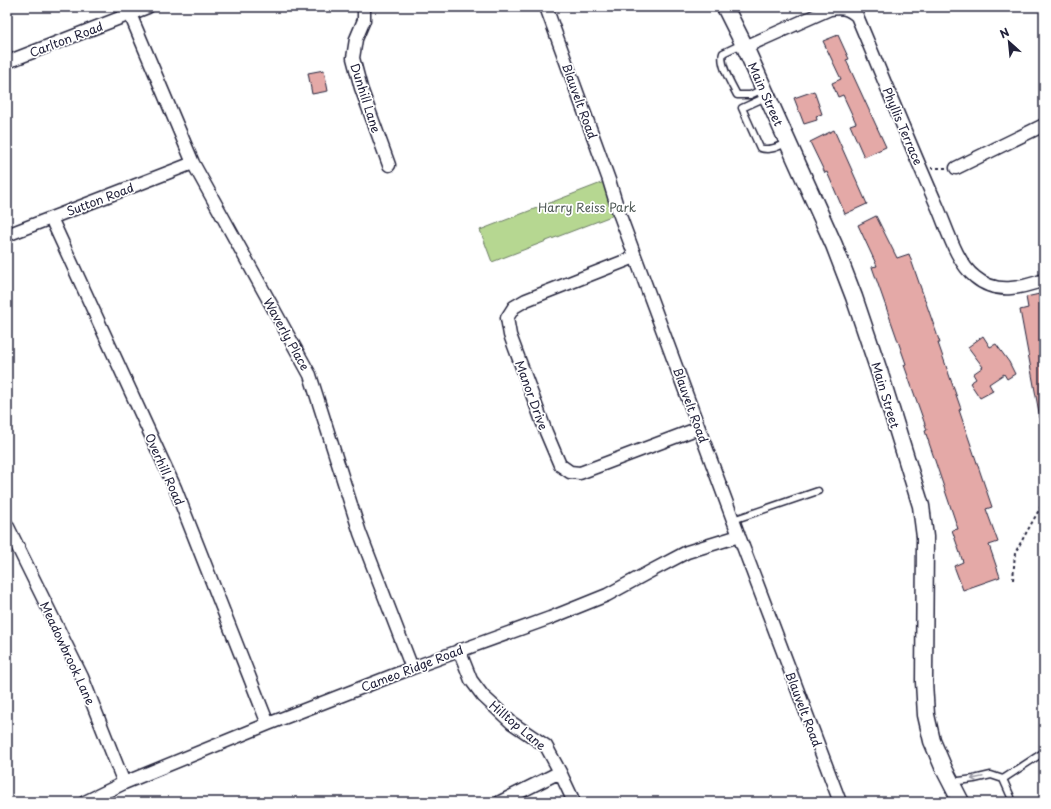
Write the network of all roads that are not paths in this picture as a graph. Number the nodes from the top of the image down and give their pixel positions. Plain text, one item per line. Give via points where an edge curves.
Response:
1 (148, 7) edge
2 (364, 7) edge
3 (546, 7) edge
4 (725, 7) edge
5 (130, 14) junction
6 (744, 46) junction
7 (7, 62) edge
8 (765, 92) junction
9 (1044, 125) edge
10 (788, 142) junction
11 (193, 163) junction
12 (389, 165) dead end
13 (956, 168) road end
14 (51, 218) junction
15 (7, 236) edge
16 (635, 257) junction
17 (1044, 280) edge
18 (699, 428) junction
19 (818, 491) dead end
20 (733, 520) junction
21 (7, 526) edge
22 (739, 536) junction
23 (459, 650) junction
24 (412, 668) junction
25 (268, 724) junction
26 (1044, 752) edge
27 (560, 772) junction
28 (1003, 779) junction
29 (950, 782) junction
30 (124, 783) junction
31 (84, 802) edge
32 (500, 802) edge
33 (574, 802) edge
34 (840, 802) edge
35 (961, 802) edge
36 (1011, 802) edge

1 - 5 street, Carlton Road
2 - 12 street, Dunhill Lane via 364,20 356,39 353,58
3 - 16 street, Blauvelt Road
4 - 6 main road, Main Street
5 - 7 street, Carlton Road
5 - 11 street, Waverly Place
6 - 8 main road, Main Street
6 - 8 lane via 723,54 723,67 737,95
6 - 17 street, Phyllis Terrace via 830,9 846,8 852,12 857,16 920,168 965,266 975,278 1001,288 1016,288
8 - 10 main road, Main Street
8 - 10 lane via 742,108 756,142 760,148 766,150
9 - 13 street
10 - 29 main road, Main Street via 854,297 921,506 925,538 926,715 932,741
11 - 14 street, Sutton Road
11 - 24 street, Waverly Place via 310,375 360,533
14 - 15 street, Sutton Road
14 - 25 street, Overhill Road via 175,488
16 - 18 street, Blauvelt Road
16 - 18 street, Manor Drive via 526,300 514,307 508,318 510,335 546,432 560,465 570,472 580,474
18 - 20 street, Blauvelt Road
19 - 20 lane
20 - 22 street, Blauvelt Road
21 - 30 street, Meadowbrook Lane via 82,677
22 - 23 street, Cameo Ridge Road via 688,552 607,595
22 - 34 street, Blauvelt Road
23 - 24 street, Cameo Ridge Road
23 - 27 street, Hilltop Lane via 471,680 483,696 512,723 546,746
24 - 25 street, Cameo Ridge Road
25 - 30 street, Cameo Ridge Road
26 - 28 lane
27 - 32 street
27 - 33 street, Hilltop Lane
28 -> 29 lane via 991,775
28 - 36 lane
29 - 35 main road, Main Street
30 - 31 street, Cameo Ridge Road

